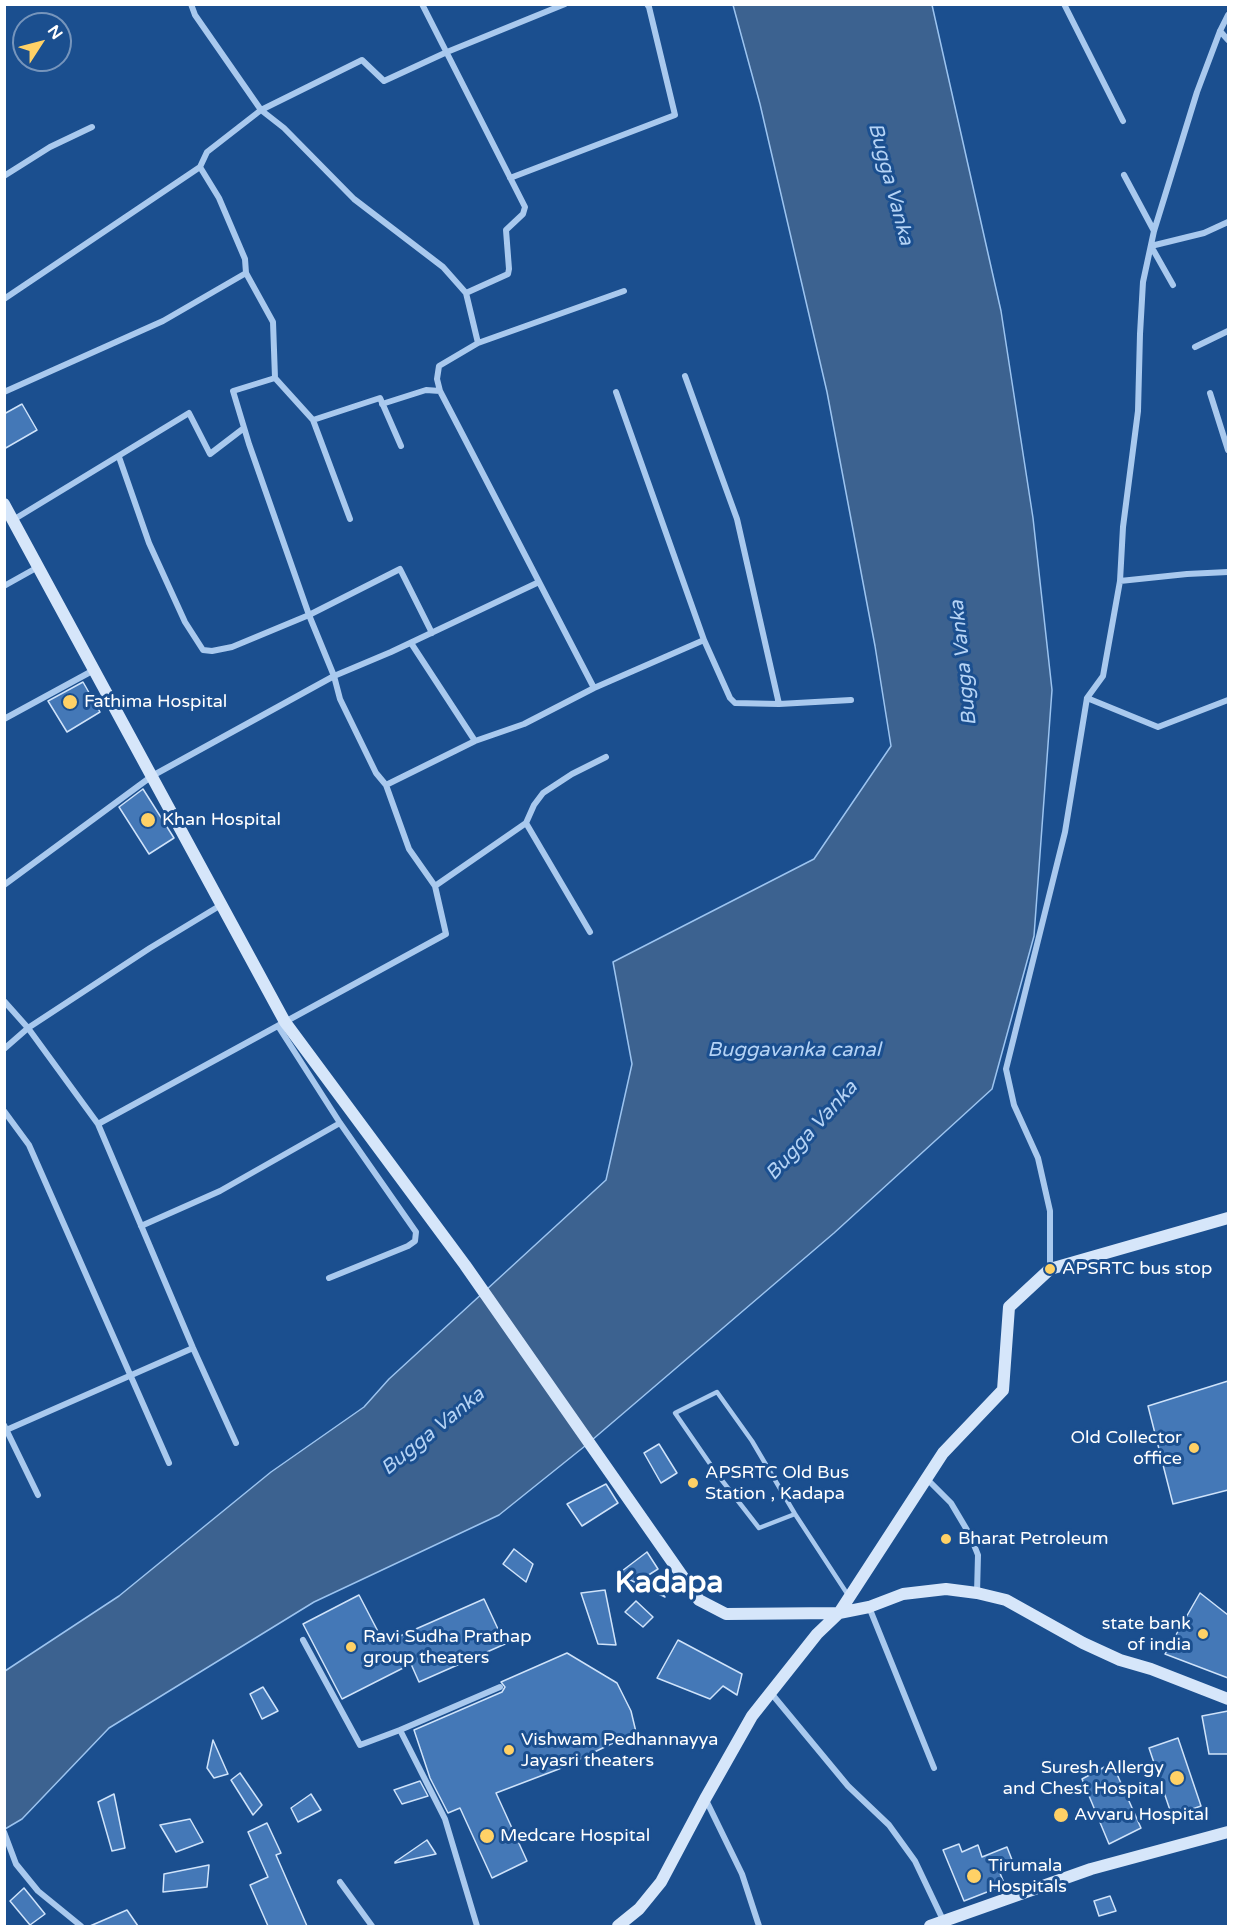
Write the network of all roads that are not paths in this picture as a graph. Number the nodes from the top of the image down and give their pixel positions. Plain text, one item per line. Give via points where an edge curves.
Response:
1 (191, 4) edge
2 (422, 4) edge
3 (565, 4) edge
4 (647, 4) edge
5 (1064, 4) edge
6 (1228, 15) edge
7 (1220, 31) junction
8 (1228, 40) edge
9 (447, 52) junction
10 (261, 110) junction
11 (1123, 122) dead end
12 (92, 128) dead end
13 (200, 167) junction
14 (1124, 175) dead end
15 (4, 176) edge
16 (510, 178) junction
17 (1228, 222) edge
18 (1154, 231) junction
19 (1151, 246) junction
20 (246, 273) junction
21 (1173, 285) dead end
22 (624, 291) dead end
23 (466, 293) junction
24 (4, 299) edge
25 (1228, 331) edge
26 (478, 343) junction
27 (1195, 347) dead end
28 (685, 376) dead end
29 (275, 378) junction
30 (440, 391) junction
31 (4, 392) edge
32 (616, 392) dead end
33 (1210, 393) dead end
34 (382, 404) junction
35 (313, 420) junction
36 (244, 428) junction
37 (401, 446) dead end
38 (1228, 450) edge
39 (119, 457) junction
40 (4, 504) edge
41 (350, 519) dead end
42 (13, 520) junction
43 (38, 567) junction
44 (1228, 572) edge
45 (1120, 581) junction
46 (539, 582) junction
47 (4, 586) edge
48 (309, 615) junction
49 (432, 633) junction
50 (704, 640) junction
51 (411, 643) junction
52 (94, 670) junction
53 (334, 676) junction
54 (594, 688) junction
55 (1088, 698) junction
56 (851, 700) dead end
57 (1228, 700) edge
58 (779, 705) junction
59 (4, 718) edge
60 (475, 741) junction
61 (606, 757) dead end
62 (152, 776) junction
63 (386, 785) junction
64 (526, 823) junction
65 (4, 885) edge
66 (435, 886) junction
67 (222, 905) junction
68 (590, 932) dead end
69 (4, 1001) edge
70 (282, 1024) junction
71 (28, 1028) junction
72 (4, 1049) edge
73 (4, 1111) edge
74 (340, 1123) junction
75 (98, 1124) junction
76 (1227, 1218) edge
77 (141, 1226) junction
78 (1050, 1269) junction
79 (329, 1278) dead end
80 (193, 1348) junction
81 (131, 1375) junction
82 (5, 1429) edge
83 (236, 1443) dead end
84 (169, 1463) dead end
85 (927, 1478) junction
86 (38, 1495) dead end
87 (795, 1514) junction
88 (977, 1593) junction
89 (850, 1597) junction
90 (868, 1606) junction
91 (839, 1613) junction
92 (303, 1640) dead end
93 (500, 1687) dead end
94 (771, 1693) junction
95 (1228, 1700) edge
96 (400, 1730) junction
97 (934, 1768) dead end
98 (705, 1798) junction
99 (4, 1832) edge
100 (1228, 1832) edge
101 (340, 1882) dead end
102 (959, 1921) edge
103 (944, 1922) junction
104 (81, 1926) edge
105 (372, 1926) edge
106 (477, 1926) edge
107 (618, 1926) edge
108 (759, 1926) edge
109 (930, 1926) edge

1 - 10 street
2 - 9 street
3 - 9 street
4 - 16 street via 675,115
5 - 11 street
6 - 7 street
7 - 8 street
7 - 18 street
9 - 10 street via 384,81 362,60
9 - 16 street
10 - 13 street via 207,152
10 - 23 street via 354,199 443,267
12 - 15 street via 50,147
13 - 20 street via 219,198 245,259
13 - 24 street
14 - 18 street
16 - 23 street via 526,210 506,230 509,272
17 - 19 street via 1204,233
18 - 19 street
19 - 21 street
19 - 45 street via 1143,282 1139,402
20 - 29 street via 273,322
20 - 31 street via 163,321
22 - 26 street
23 - 26 street
25 - 27 street
26 - 30 street via 439,366
28 - 58 street via 737,519
29 - 35 street
29 - 36 street via 233,391
30 - 34 street via 426,390
30 - 46 street
32 - 50 street
33 - 38 street
34 - 35 street via 380,398
34 - 37 street
35 - 41 street
36 - 39 street via 210,454 189,413
36 - 48 street
39 - 42 street
39 - 48 street via 149,543 185,622 203,650 232,647
40 - 42 street
42 - 43 street
43 - 47 street
43 - 52 street
44 - 45 street
45 - 55 street via 1103,676
46 - 49 street
46 - 54 street
48 - 49 street via 400,569
48 - 53 street
49 - 51 street
50 - 54 street
50 - 58 street via 732,701
51 - 53 street
51 - 60 street
52 - 59 street
52 - 62 street
53 - 62 street
53 - 63 street via 340,699 376,773
54 - 60 street via 524,724
55 - 57 street via 1158,727
55 - 78 street via 1065,832 1006,1069 1014,1105 1038,1158 1050,1210
56 - 58 street
60 - 63 street
61 - 64 street via 543,793
62 - 65 street
62 - 67 street
63 - 66 street via 409,849
64 - 66 street
64 - 68 street
66 - 70 street via 446,934
67 - 70 street
67 - 71 street
69 - 71 street
70 - 74 street
70 - 75 street
70 - 91 street via 465,1265 699,1600 726,1614
71 - 72 street
71 - 75 street
73 - 81 street via 28,1145
74 - 77 street via 220,1191
74 - 79 street via 416,1232 415,1241 408,1246
75 - 77 street
76 - 78 street
77 - 80 street
78 - 85 street via 1009,1307 1003,1390 943,1453
80 - 81 street
80 - 83 street
81 - 82 street
81 - 84 street
82 - 86 street
85 - 88 street via 951,1503 970,1535 978,1556
85 - 89 street
87 - 87 lane via 752,1440 717,1392 675,1413 759,1528
87 - 89 lane
88 - 90 street via 946,1589 903,1594
88 - 95 street via 1006,1600 1120,1660
89 - 91 street
90 - 91 street
90 - 97 street
91 - 94 street via 817,1634
92 - 96 street via 360,1745
93 - 96 street
94 - 98 street
94 - 103 street via 848,1786 889,1825 915,1861
96 - 106 street via 445,1819
98 - 107 street via 662,1882
98 - 108 street via 742,1874
99 - 104 street via 16,1864 38,1892
100 - 102 street via 1091,1869
101 - 105 street
102 - 103 street
103 - 109 street

